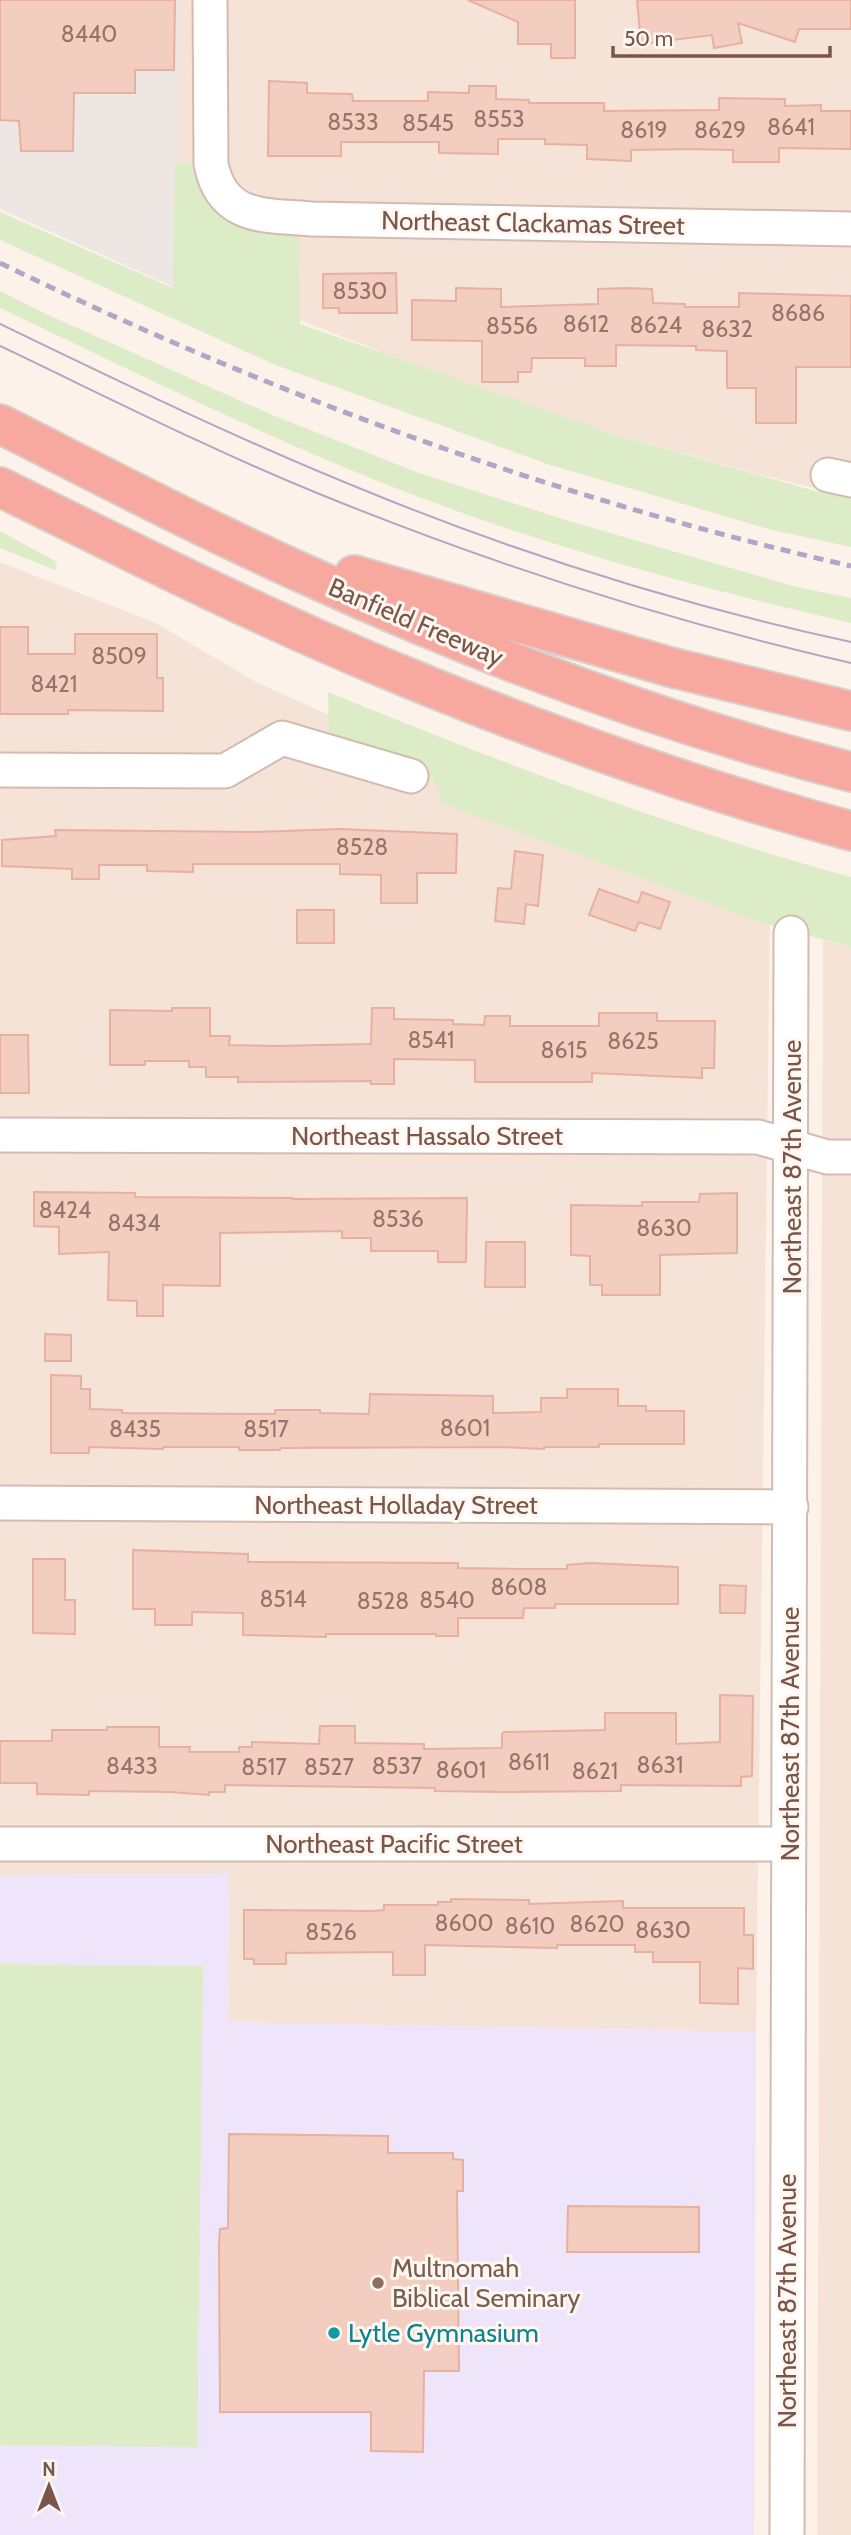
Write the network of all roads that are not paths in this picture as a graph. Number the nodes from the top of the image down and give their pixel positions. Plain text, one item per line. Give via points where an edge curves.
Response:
1 (210, 0) edge
2 (851, 229) edge
3 (0, 424) edge
4 (0, 487) edge
5 (227, 538) junction
6 (851, 711) edge
7 (0, 770) edge
8 (851, 772) edge
9 (411, 776) dead end
10 (851, 831) edge
11 (791, 933) dead end
12 (0, 1135) edge
13 (792, 1146) junction
14 (851, 1157) edge
15 (0, 1503) edge
16 (791, 1507) junction
17 (0, 1844) edge
18 (789, 1844) junction
19 (787, 2535) edge

1 - 2 street, Northeast Clackamas Street via 214,176 223,194 246,212 312,219
3 - 5 highway, Banfield Freeway
4 - 10 highway, Banfield Freeway via 273,619 444,692 680,780
5 - 6 highway via 670,667
5 - 8 highway, Banfield Freeway via 514,663 699,729
7 - 9 street via 225,771 282,738
11 - 13 street, Northeast 87th Avenue
12 - 13 street, Northeast Hassalo Street via 758,1137
13 - 14 street, Northeast Hassalo Street via 827,1157
13 - 16 street, Northeast 87th Avenue
15 - 16 street, Northeast Holladay Street
16 - 18 street, Northeast 87th Avenue
17 - 18 street, Northeast Pacific Street
18 - 19 street, Northeast 87th Avenue

